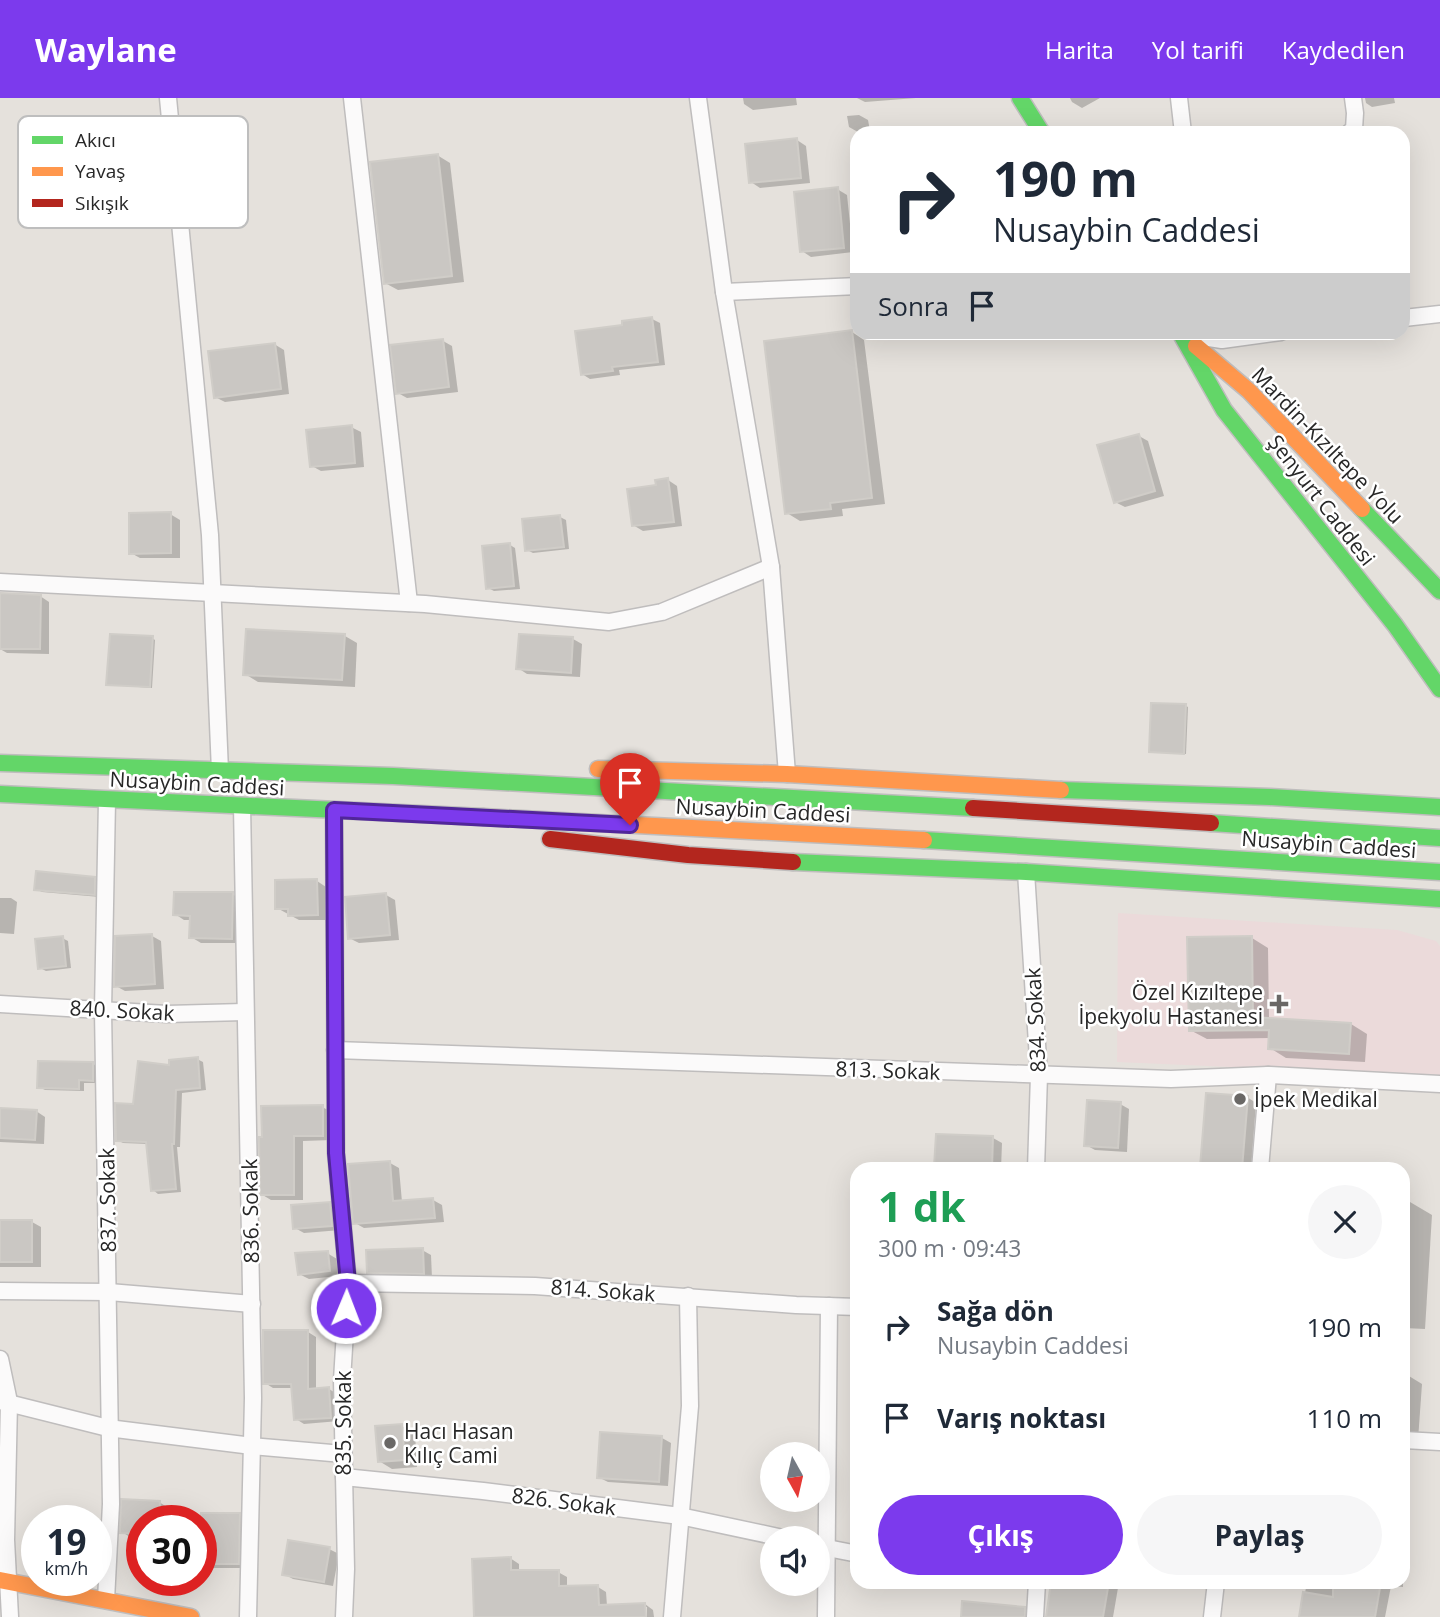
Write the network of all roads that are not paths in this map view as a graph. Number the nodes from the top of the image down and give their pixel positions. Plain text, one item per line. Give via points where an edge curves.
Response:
1 (168, 98) edge
2 (352, 98) edge
3 (698, 98) edge
4 (1020, 98) edge
5 (1179, 98) edge
6 (1353, 98) edge
7 (170, 116) edge
8 (1038, 126) edge
9 (1182, 126) edge
10 (1354, 126) edge
11 (180, 228) edge
12 (850, 286) edge
13 (724, 292) junction
14 (1440, 314) edge
15 (1410, 317) edge
16 (1185, 340) edge
17 (1189, 340) edge
18 (771, 567) junction
19 (0, 582) edge
20 (1440, 591) edge
21 (214, 592) junction
22 (409, 603) junction
23 (1440, 689) edge
24 (0, 763) edge
25 (555, 769) dead end
26 (581, 769) dead end
27 (220, 771) junction
28 (787, 774) junction
29 (393, 776) junction
30 (0, 794) edge
31 (107, 800) junction
32 (242, 806) junction
33 (1440, 807) edge
34 (334, 810) junction
35 (1440, 838) edge
36 (1026, 872) junction
37 (1440, 872) edge
38 (1440, 899) edge
39 (0, 1004) edge
40 (103, 1010) junction
41 (244, 1012) junction
42 (335, 1049) junction
43 (1039, 1075) junction
44 (1268, 1075) junction
45 (1440, 1084) edge
46 (1037, 1162) edge
47 (1261, 1162) edge
48 (348, 1283) junction
49 (0, 1291) edge
50 (109, 1292) junction
51 (688, 1296) junction
52 (252, 1304) junction
53 (829, 1306) junction
54 (850, 1307) edge
55 (0, 1359) edge
56 (4, 1401) edge
57 (108, 1428) junction
58 (1410, 1440) edge
59 (1440, 1442) edge
60 (252, 1446) junction
61 (343, 1454) junction
62 (344, 1477) junction
63 (680, 1516) junction
64 (822, 1526) edge
65 (760, 1533) edge
66 (830, 1549) edge
67 (850, 1552) edge
68 (4, 1581) edge
69 (1037, 1589) edge
70 (1215, 1589) edge
71 (824, 1596) edge
72 (106, 1601) junction
73 (10, 1617) edge
74 (191, 1617) edge
75 (248, 1617) edge
76 (344, 1617) edge
77 (672, 1617) edge
78 (826, 1617) edge
79 (1035, 1617) edge
80 (1212, 1617) edge

1 - 7 street
2 - 22 street
3 - 13 street
4 - 8 main road
5 - 9 street
6 - 10 street
11 - 21 street
12 - 13 street
13 - 18 street
14 - 15 street
16 - 23 main road, Şenyurt Caddesi via 1224,410 1395,625
17 - 20 main road, Mardin-Kızıltepe Yolu via 1249,391
18 - 22 street via 662,612 610,622
18 - 28 street
19 - 21 street
21 - 22 street
21 - 27 street
24 - 27 main road, Nusaybin Caddesi
25 - 29 main road
26 - 28 main road
27 - 29 main road, Nusaybin Caddesi
28 - 33 main road
29 - 35 main road, Nusaybin Caddesi
30 - 31 main road, Nusaybin Caddesi
31 - 32 main road, Nusaybin Caddesi
31 - 40 street, 837. Sokak
32 - 34 main road, Nusaybin Caddesi
32 - 41 street, 836. Sokak
34 - 36 main road via 688,855
34 - 37 main road, Nusaybin Caddesi via 755,830
34 - 42 street, 835. Sokak
36 - 38 main road
36 - 43 street, 834. Sokak
39 - 40 street, 840. Sokak
40 - 41 street, 840. Sokak
40 - 50 street, 837. Sokak
41 - 52 street, 836. Sokak
42 - 43 street, 813. Sokak
42 - 48 street, 835. Sokak via 336,1153
43 - 44 street, 813. Sokak via 1171,1079
43 - 46 street, 834. Sokak
44 - 45 street, 813. Sokak
44 - 47 street
48 - 51 street, 814. Sokak via 535,1286
48 - 61 street, 835. Sokak
49 - 50 street
50 - 52 street
50 - 57 street, 837. Sokak
51 - 53 street, 814. Sokak
51 - 63 street via 690,1406
52 - 60 street, 836. Sokak
53 - 54 street, 814. Sokak
53 - 64 street
55 - 56 street
56 - 57 street
56 - 68 street
57 - 60 street
57 - 72 street, 837. Sokak via 111,1504
58 - 59 street
60 - 61 street
60 - 75 street, 836. Sokak
61 - 62 street, 835. Sokak
62 - 63 street, 826. Sokak
62 - 76 street, 835. Sokak
63 - 65 street, 826. Sokak
63 - 77 street
66 - 67 street
68 - 72 main road
68 - 73 street
69 - 79 street
70 - 80 street
71 - 78 street
72 - 74 main road

